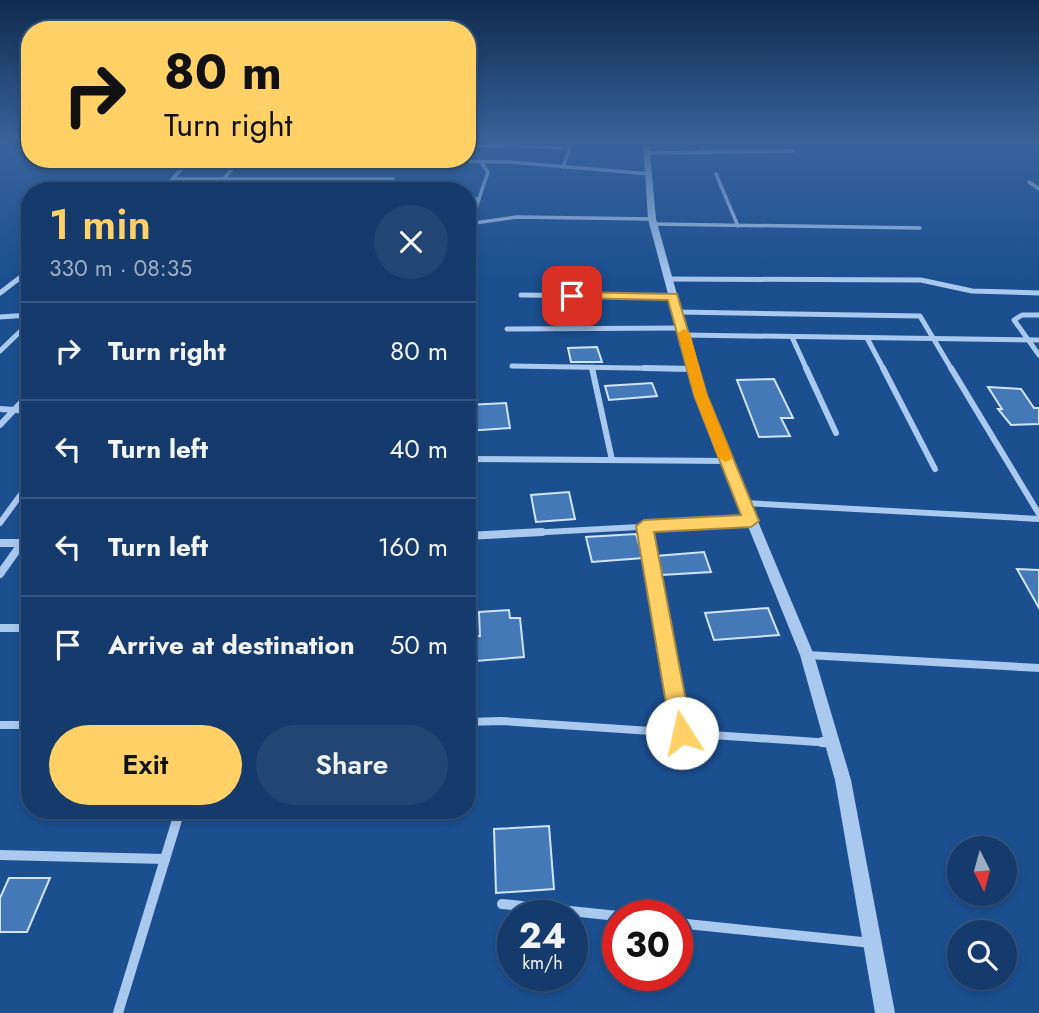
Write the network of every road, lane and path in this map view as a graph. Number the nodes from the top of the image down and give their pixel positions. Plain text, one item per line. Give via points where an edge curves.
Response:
1 (482, 189) edge
2 (651, 189) edge
3 (722, 189) edge
4 (479, 198) joint
5 (476, 206) edge
6 (653, 222) junction
7 (476, 223) edge
8 (738, 226) junction
9 (920, 228) dead end
10 (21, 277) edge
11 (668, 279) junction
12 (0, 293) edge
13 (1039, 293) edge
14 (521, 295) dead end
15 (673, 297) junction
16 (678, 312) junction
17 (1039, 315) edge
18 (21, 316) edge
19 (0, 317) edge
20 (507, 329) dead end
21 (21, 331) edge
22 (684, 332) junction
23 (792, 337) junction
24 (867, 338) junction
25 (935, 339) junction
26 (1027, 340) junction
27 (1039, 340) edge
28 (0, 351) edge
29 (1039, 355) edge
30 (512, 366) dead end
31 (592, 367) junction
32 (693, 369) junction
33 (21, 403) edge
34 (0, 409) edge
35 (14, 410) junction
36 (21, 410) edge
37 (0, 425) edge
38 (836, 433) dead end
39 (476, 459) edge
40 (612, 460) junction
41 (727, 461) junction
42 (935, 469) dead end
43 (21, 494) edge
44 (744, 503) junction
45 (1039, 516) edge
46 (751, 521) junction
47 (0, 523) edge
48 (644, 526) junction
49 (476, 536) edge
50 (0, 543) edge
51 (21, 543) edge
52 (21, 549) edge
53 (0, 574) edge
54 (0, 628) edge
55 (21, 628) edge
56 (807, 656) junction
57 (1039, 667) edge
58 (476, 722) edge
59 (0, 724) edge
60 (21, 725) edge
61 (682, 733) junction
62 (832, 743) junction
63 (177, 819) edge
64 (0, 855) edge
65 (165, 859) junction
66 (693, 925) edge
67 (873, 943) junction
68 (118, 1013) edge
69 (885, 1013) edge

1 - 4 street
2 - 6 street
3 - 8 street
4 - 5 street
6 - 7 street via 517,218
6 - 8 street
6 - 11 street
8 - 9 street
10 - 12 street
11 - 13 street via 920,280 972,291
11 - 15 street
14 - 15 street
15 - 16 street
16 - 22 street
16 - 25 street via 920,316
17 - 26 street via 1014,320
18 - 19 street
20 - 22 street
21 - 28 street
22 - 23 street
22 - 32 street
23 - 24 street
23 - 38 street
24 - 25 street
24 - 42 street
25 - 26 street
25 - 45 street
26 - 27 street
26 - 29 street
30 - 31 street
31 - 32 street
31 - 40 street
32 - 41 street
33 - 35 street
34 - 35 street
35 - 36 street
35 - 37 street
39 - 40 street
40 - 41 street
41 - 44 street
43 - 47 street
44 - 45 street
44 - 46 street
46 - 48 street
46 - 56 street
48 - 49 street
48 - 61 street
50 - 51 street
52 - 53 street
54 - 55 street
56 - 57 street
56 - 62 street
58 - 61 street
59 - 60 street
61 - 62 street
62 - 67 street
63 - 65 street
64 - 65 street
65 - 68 street
66 - 67 street
67 - 69 street

